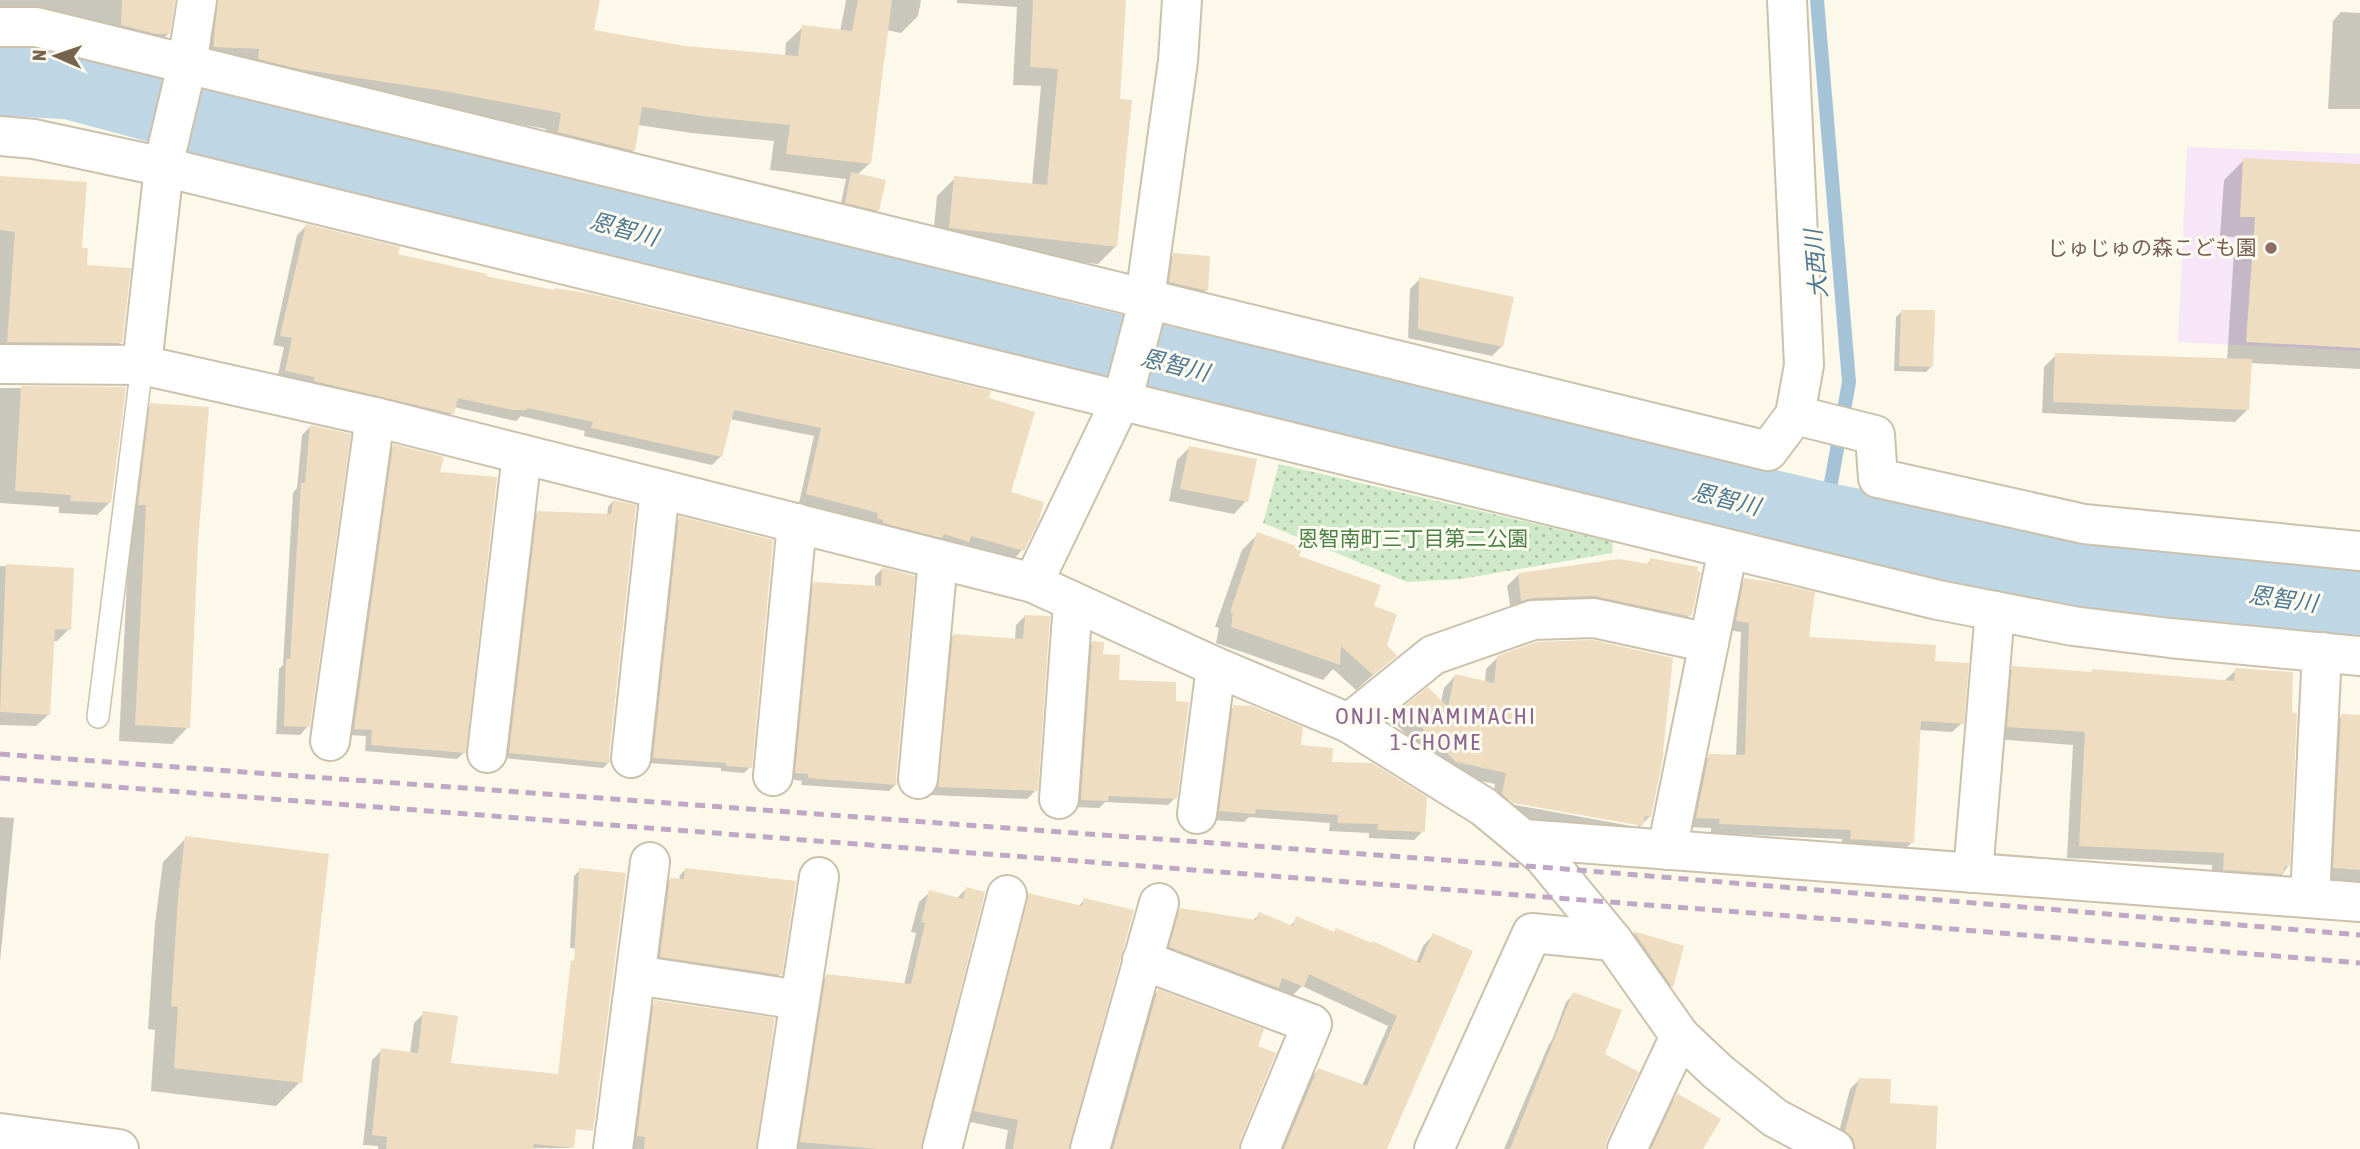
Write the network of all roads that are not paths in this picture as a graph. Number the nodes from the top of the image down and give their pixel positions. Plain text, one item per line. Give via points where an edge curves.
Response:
1 (197, 0) edge
2 (1182, 0) edge
3 (1787, 0) edge
4 (0, 27) edge
5 (186, 71) junction
6 (0, 136) edge
7 (164, 163) junction
8 (1145, 304) junction
9 (0, 364) edge
10 (142, 365) junction
11 (1122, 398) junction
12 (376, 416) junction
13 (1808, 418) junction
14 (522, 454) junction
15 (660, 489) junction
16 (797, 523) junction
17 (1728, 549) junction
18 (2360, 551) edge
19 (938, 559) junction
20 (1033, 583) junction
21 (1073, 602) junction
22 (1995, 611) junction
23 (1709, 643) junction
24 (2322, 652) junction
25 (2360, 656) edge
26 (1216, 667) junction
27 (98, 717) dead end
28 (1349, 723) junction
29 (330, 741) dead end
30 (487, 753) dead end
31 (631, 758) dead end
32 (773, 776) dead end
33 (918, 779) dead end
34 (1059, 799) dead end
35 (1197, 814) dead end
36 (1524, 839) junction
37 (1667, 850) junction
38 (650, 862) dead end
39 (1973, 873) junction
40 (819, 877) dead end
41 (1007, 895) dead end
42 (2310, 898) junction
43 (2360, 902) edge
44 (1159, 903) dead end
45 (1613, 942) junction
46 (1142, 960) junction
47 (636, 975) junction
48 (800, 1000) junction
49 (1680, 1036) junction
50 (0, 1133) edge
51 (120, 1149) edge
52 (613, 1149) edge
53 (777, 1149) edge
54 (942, 1149) edge
55 (1090, 1149) edge
56 (1260, 1149) edge
57 (1434, 1149) edge
58 (1627, 1149) edge
59 (1834, 1149) edge

1 - 5 street
2 - 8 street
3 - 13 street
4 - 5 street via 36,27
5 - 7 street
5 - 8 street
6 - 7 street
7 - 10 street
7 - 11 street
8 - 11 street
8 - 13 street via 1768,451
9 - 10 street
10 - 12 street
10 - 27 lane
11 - 17 street
11 - 20 street
12 - 14 street
12 - 29 street
13 - 18 street via 1875,435 1878,478 2084,524
14 - 15 street
14 - 30 street
15 - 16 street
15 - 31 street
16 - 19 street
16 - 32 street
17 - 22 street
17 - 23 street
19 - 20 street
19 - 33 street
20 - 21 street
21 - 26 street
21 - 34 street
22 - 24 street via 2073,626
22 - 39 street
23 - 28 street via 1594,618 1533,620 1433,655
23 - 37 street
24 - 25 street
24 - 42 street
26 - 28 street
26 - 35 street
28 - 36 street via 1485,807
36 - 37 street
36 - 45 street
37 - 39 street
38 - 47 street
39 - 42 street
40 - 48 street
41 - 54 street
42 - 43 street
44 - 46 street
45 - 49 street
45 - 57 street via 1532,933
46 - 55 street
46 - 56 street via 1312,1024
47 - 48 street
47 - 52 street
48 - 53 street
49 - 58 street
49 - 59 street via 1775,1118
50 - 51 street

